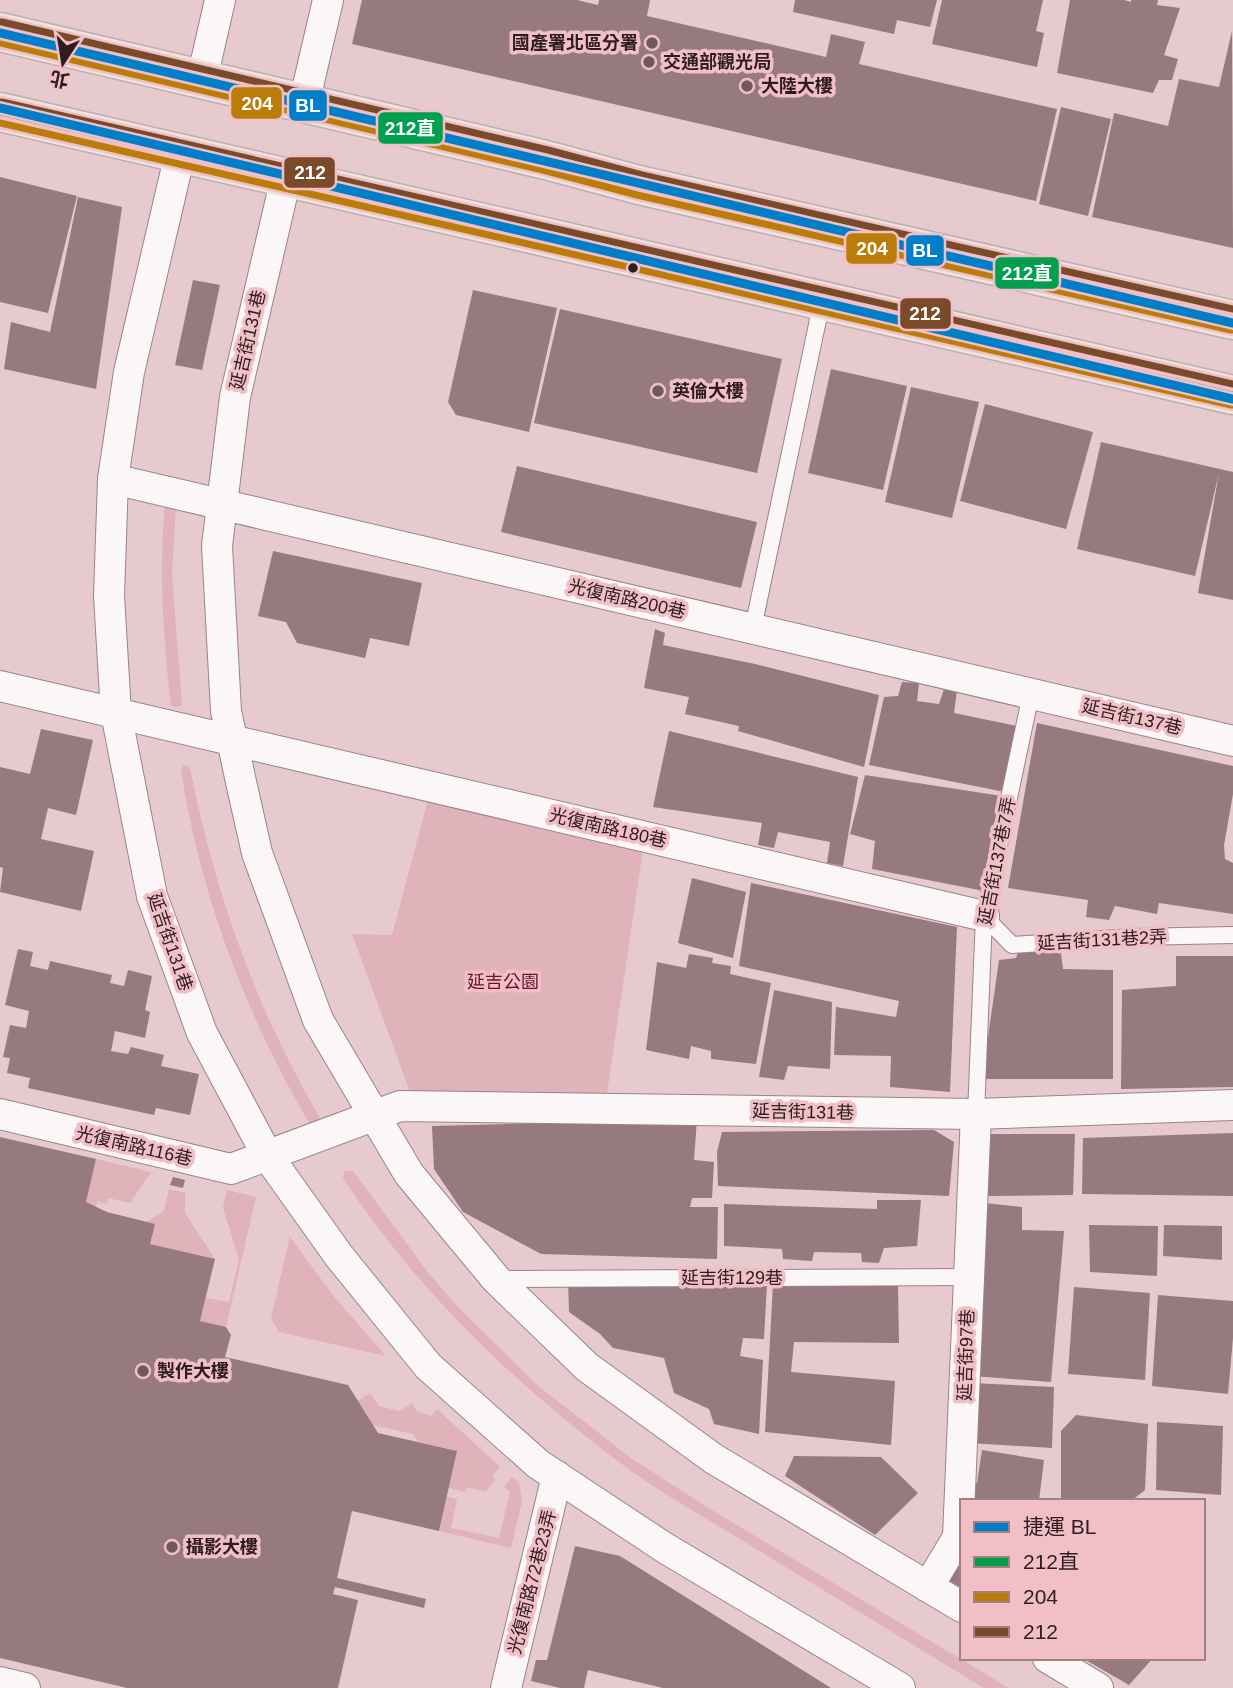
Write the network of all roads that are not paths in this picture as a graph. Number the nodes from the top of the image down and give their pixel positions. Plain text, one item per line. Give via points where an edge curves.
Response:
1 (220, 0) edge
2 (328, 0) edge
3 (0, 32) edge
4 (202, 79) junction
5 (304, 103) junction
6 (0, 112) edge
7 (180, 154) junction
8 (286, 178) junction
9 (822, 301) junction
10 (1233, 320) edge
11 (1233, 396) edge
12 (113, 479) junction
13 (222, 504) junction
14 (753, 628) junction
15 (0, 686) edge
16 (1031, 694) junction
17 (116, 713) junction
18 (233, 740) junction
19 (1233, 741) edge
20 (984, 916) junction
21 (1233, 935) edge
22 (1233, 1105) edge
23 (0, 1114) edge
24 (976, 1114) junction
25 (374, 1115) junction
26 (267, 1155) junction
27 (969, 1278) junction
28 (496, 1279) junction
29 (557, 1476) junction
30 (929, 1587) junction
31 (960, 1606) edge
32 (1058, 1672) edge
33 (0, 1682) edge
34 (25, 1688) edge
35 (506, 1688) edge
36 (900, 1688) edge
37 (1098, 1688) edge

1 - 4 street
2 - 5 street
3 - 4 main road
4 - 5 main road
5 - 10 main road via 639,185
6 - 7 main road
7 - 8 main road
7 - 12 street, 延吉街131巷 via 129,372
8 - 9 main road
8 - 13 street, 延吉街131巷 via 235,397
9 - 11 main road
9 - 14 lane
12 - 13 street
12 - 17 street, 延吉街131巷 via 109,596
13 - 14 street, 光復南路200巷
13 - 18 street, 延吉街131巷 via 217,546 226,710
14 - 16 street, 光復南路200巷
15 - 17 street
16 - 19 street, 延吉街137巷
16 - 20 lane, 延吉街137巷7弄
17 - 18 street
17 - 26 street, 延吉街131巷 via 152,896 202,1033
18 - 20 street, 光復南路180巷
18 - 25 street, 延吉街131巷 via 257,853 318,1020
20 - 21 lane, 延吉街131巷2弄 via 1012,945
20 - 24 lane, 延吉街137巷7弄
22 - 24 street, 延吉街131巷
23 - 26 street, 光復南路116巷 via 230,1168
24 - 25 street, 延吉街131巷 via 400,1106
24 - 27 street, 延吉街97巷
25 - 26 street, 延吉街131巷
25 - 28 street, 延吉街131巷 via 409,1174
26 - 29 street, 延吉街131巷 via 339,1256 428,1366
27 - 28 lane, 延吉街129巷
27 - 30 street, 延吉街97巷 via 958,1537
28 - 30 street, 延吉街131巷 via 587,1367 714,1459
29 - 35 street, 光復南路72巷23弄
29 - 36 street, 延吉街131巷 via 665,1548
30 - 31 street, 延吉街131巷
32 - 37 street
33 - 34 street

